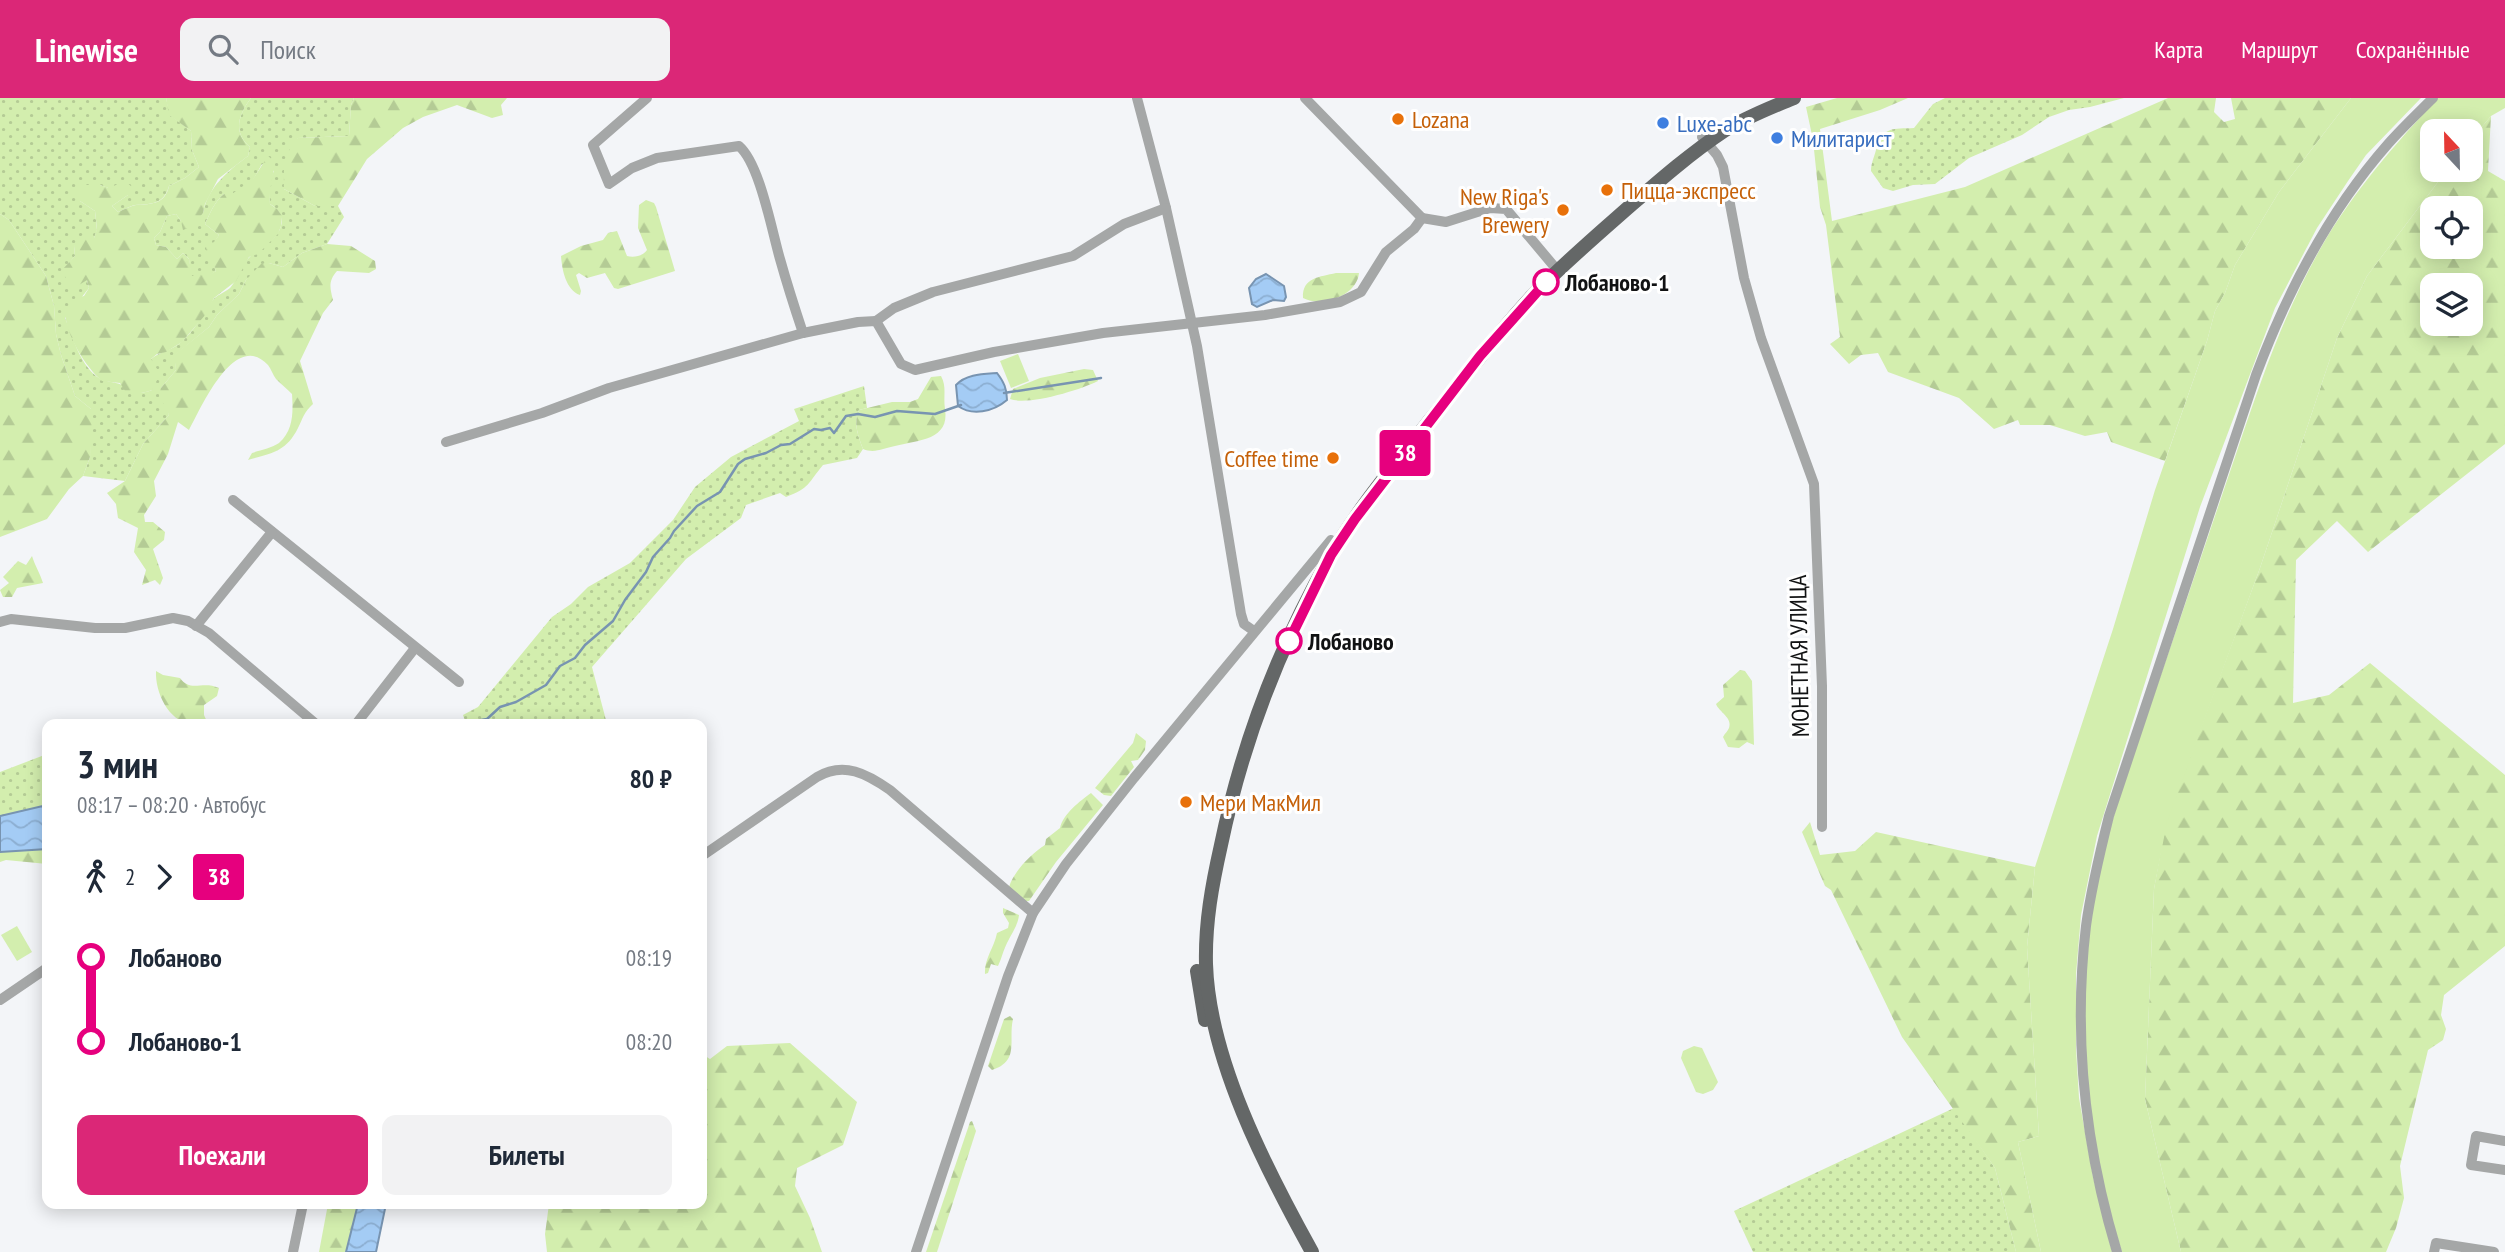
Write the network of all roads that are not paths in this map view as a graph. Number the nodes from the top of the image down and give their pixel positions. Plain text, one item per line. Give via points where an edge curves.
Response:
1 (647, 98) edge
2 (1137, 98) edge
3 (1305, 98) edge
4 (1775, 98) edge
5 (1794, 98) edge
6 (2433, 98) edge
7 (1704, 140) junction
8 (1166, 208) junction
9 (1422, 218) junction
10 (1555, 268) junction
11 (876, 321) junction
12 (1192, 324) junction
13 (803, 333) junction
14 (446, 442) dead end
15 (233, 500) dead end
16 (272, 532) junction
17 (1331, 540) junction
18 (1280, 600) junction
19 (1299, 607) junction
20 (0, 622) edge
21 (196, 626) junction
22 (1254, 631) junction
23 (415, 648) junction
24 (458, 682) dead end
25 (311, 719) edge
26 (360, 719) edge
27 (1822, 827) dead end
28 (707, 853) edge
29 (1033, 913) junction
30 (42, 971) edge
31 (0, 1000) edge
32 (2505, 1141) edge
33 (2505, 1170) edge
34 (302, 1209) edge
35 (293, 1252) edge
36 (916, 1252) edge
37 (1302, 1252) edge
38 (1312, 1252) edge
39 (2117, 1252) edge
40 (2434, 1252) edge
41 (2494, 1252) edge

1 - 13 street via 593,145 609,184 657,158 739,146 752,165
2 - 8 street
3 - 9 street
4 - 7 main road via 1720,125
5 - 7 main road
6 - 39 street via 2357,183 2275,323 2109,816 2086,925 2080,1047 2098,1176
7 - 10 main road via 1650,178
7 - 27 street, МОНЕТНАЯ УЛИЦА via 1723,167 1744,278 1761,338 1814,484
8 - 11 street via 1124,224 1073,256 933,292
8 - 12 street
9 - 10 street via 1446,222 1490,208 1506,209
9 - 12 street via 1386,252 1371,280 1352,298
10 - 17 main road via 1474,351
10 - 19 main road via 1382,481
11 - 12 street via 901,364 915,370 1103,333
11 - 13 street
12 - 22 street via 1241,614 1244,624
13 - 14 street via 609,388
15 - 16 street
16 - 21 street
16 - 23 street
17 - 18 street
17 - 19 main road
18 - 19 street
18 - 22 street
19 - 37 main road via 1237,744 1200,909 1197,970 1207,1027 1231,1108
19 - 38 main road via 1234,786 1208,911 1206,955 1216,1025 1240,1104
20 - 21 street via 11,619 125,628 173,618
21 - 25 street
22 - 29 street via 1066,864
23 - 24 street
23 - 26 street
28 - 29 street via 817,776 846,768 890,790
29 - 36 street
30 - 31 street
32 - 33 street via 2476,1136 2471,1165
34 - 35 street
40 - 41 street via 2436,1242

